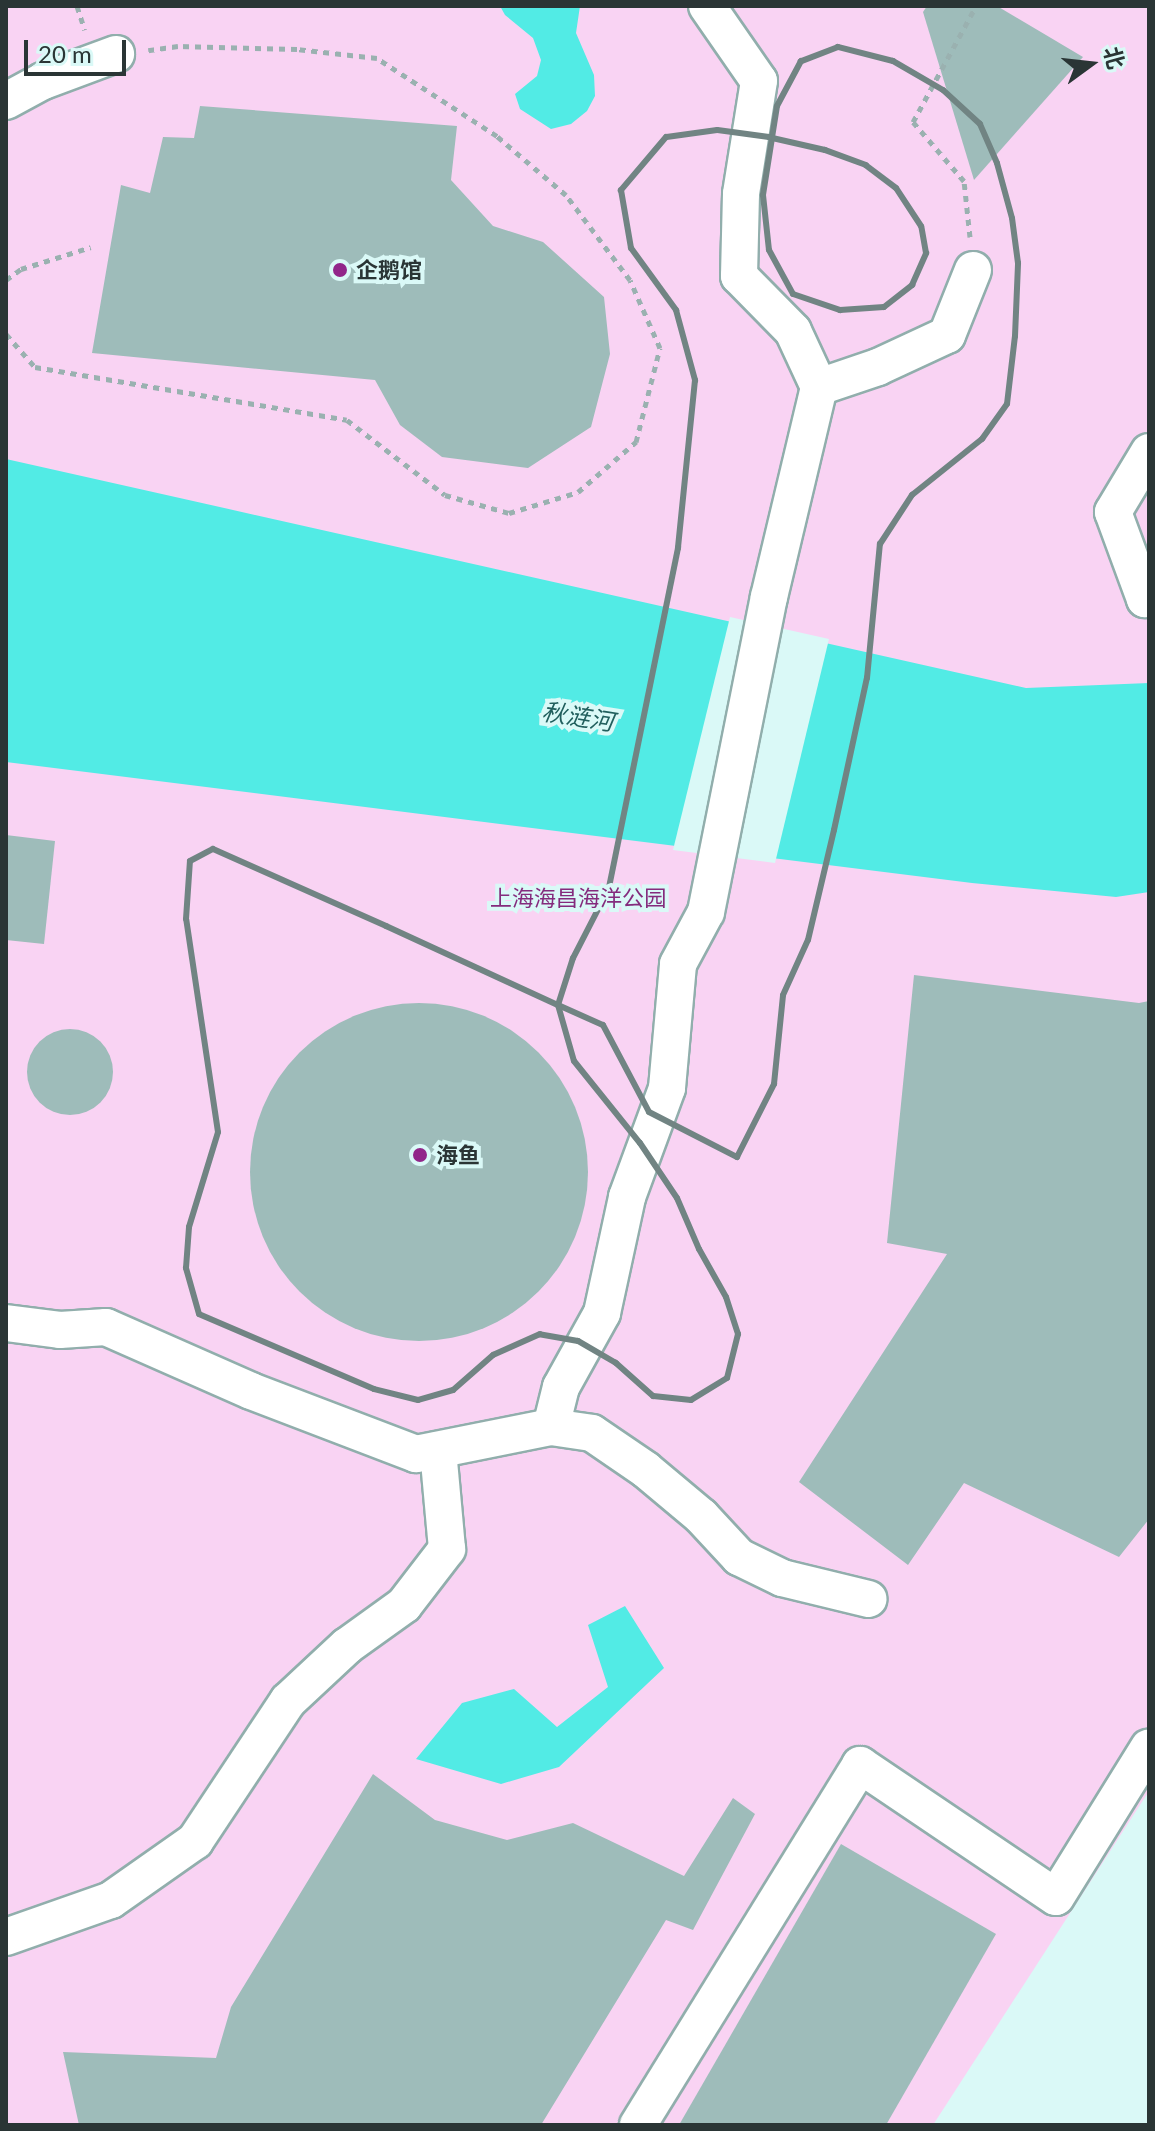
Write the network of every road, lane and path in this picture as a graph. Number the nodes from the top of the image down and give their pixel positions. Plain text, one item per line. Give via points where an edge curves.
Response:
1 (707, 6) edge
2 (976, 6) edge
3 (116, 54) joint
4 (6, 101) edge
5 (91, 247) dead end
6 (973, 270) joint
7 (6, 280) edge
8 (6, 334) edge
9 (819, 387) junction
10 (1149, 452) edge
11 (1149, 599) edge
12 (6, 1323) edge
13 (551, 1427) junction
14 (438, 1450) junction
15 (869, 1599) dead end
16 (1149, 1747) edge
17 (6, 1937) edge
18 (638, 2125) edge

1 - 9 street via 759,81 741,194 739,276 793,331
2 - 6 path via 913,122 964,181
3 - 4 street
3 - 8 path via 178,46 297,49 377,58 497,136 566,195 630,280 660,348 636,442 578,492 509,513 445,495 347,420 35,367
5 - 7 path via 21,269
6 - 9 street via 947,335
9 - 13 street via 769,597 706,912 678,964 667,1088 627,1197 602,1313 561,1387
10 - 11 street via 1113,512
12 - 14 street via 60,1330 106,1327 339,1426 416,1454
13 - 14 street
13 - 15 street via 592,1433 646,1470 739,1557 782,1578
14 - 17 street via 447,1549 404,1605 347,1646 288,1701 195,1841 111,1900
16 - 18 street via 1056,1897 860,1765

